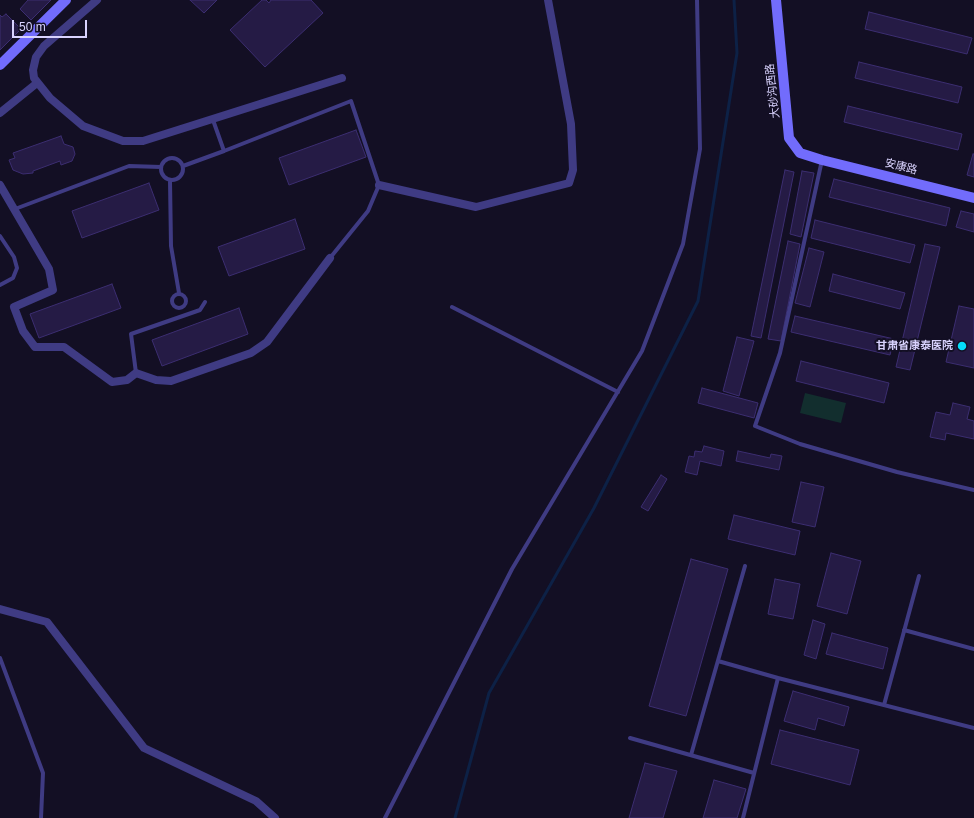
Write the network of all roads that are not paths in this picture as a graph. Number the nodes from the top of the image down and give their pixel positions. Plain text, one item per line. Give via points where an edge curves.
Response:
1 (66, 0) edge
2 (98, 0) edge
3 (548, 0) edge
4 (698, 0) edge
5 (776, 0) edge
6 (0, 65) edge
7 (342, 78) dead end
8 (37, 83) junction
9 (0, 113) edge
10 (213, 120) junction
11 (224, 150) junction
12 (822, 160) junction
13 (183, 166) junction
14 (161, 167) junction
15 (170, 181) junction
16 (0, 185) edge
17 (379, 185) junction
18 (974, 198) edge
19 (14, 210) junction
20 (0, 236) edge
21 (330, 258) joint
22 (0, 285) edge
23 (178, 293) junction
24 (205, 302) dead end
25 (452, 307) dead end
26 (180, 308) junction
27 (181, 316) junction
28 (136, 373) junction
29 (618, 392) junction
30 (974, 490) edge
31 (745, 566) dead end
32 (919, 576) dead end
33 (0, 609) edge
34 (904, 630) junction
35 (974, 649) edge
36 (0, 658) edge
37 (718, 662) junction
38 (778, 678) junction
39 (884, 705) junction
40 (974, 728) edge
41 (630, 738) dead end
42 (691, 755) junction
43 (754, 773) junction
44 (41, 818) edge
45 (275, 818) edge
46 (384, 818) edge
47 (743, 818) edge

1 - 6 street
2 - 8 street via 44,46 36,57 33,70
3 - 17 street via 571,124 574,170 569,183 476,208
4 - 29 lane via 700,149 683,244 642,351
5 - 12 street, 大砂沟西路 via 790,138 800,153
7 - 10 street
8 - 9 street
8 - 10 street via 50,98 83,126 123,141 144,141
10 - 11 lane
11 - 13 lane
11 - 17 lane via 351,101
12 - 18 street, 安康路
12 - 30 lane via 780,353 755,426 800,444 889,470
13 - 14 lane via 179,160 172,158 165,160
13 - 15 lane via 181,177
14 - 15 lane via 161,174
14 - 19 lane via 129,166
15 - 23 lane via 171,246
16 - 19 street
17 - 21 lane via 368,211
19 - 28 street via 49,269 53,290 14,307 23,331 35,347 64,347 112,382 127,380
20 - 22 lane via 14,257 17,268 14,278
21 - 28 street via 267,342 252,353 171,381 156,380
23 - 26 lane via 172,302
23 - 26 lane via 186,299 186,304
24 - 27 lane via 200,310
25 - 29 lane
26 - 27 lane
27 - 28 lane via 131,334
29 - 46 lane via 512,569
31 - 37 lane
32 - 34 lane
33 - 45 street via 47,622 144,748 256,801
34 - 35 lane
34 - 39 lane
36 - 44 lane via 43,773
37 - 38 lane
37 - 42 lane
38 - 39 lane
38 - 43 lane
39 - 40 lane
41 - 42 lane
42 - 43 lane
43 - 47 lane

